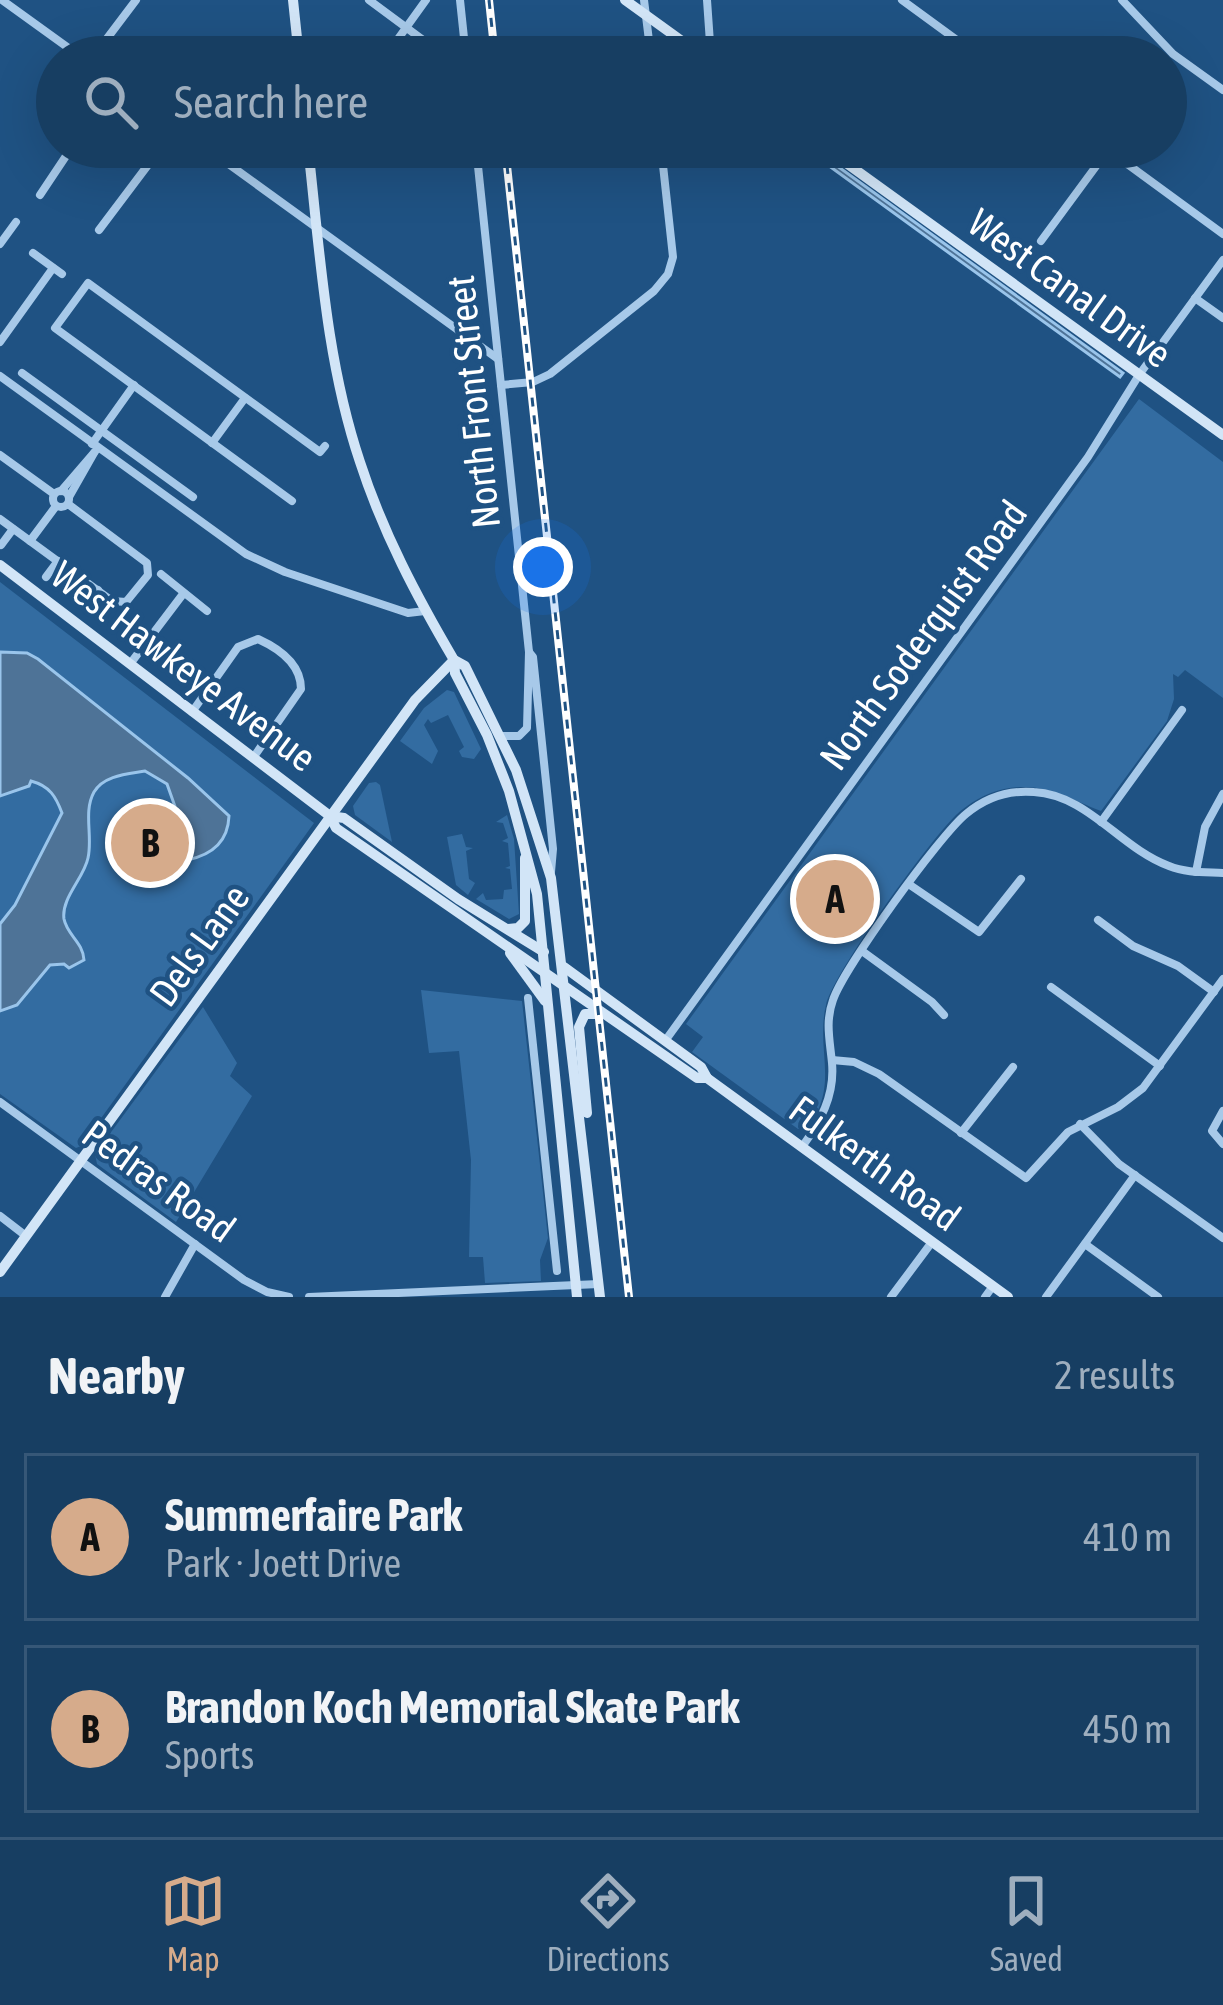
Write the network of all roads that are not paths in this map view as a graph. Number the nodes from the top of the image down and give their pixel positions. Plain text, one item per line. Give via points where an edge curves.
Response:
1 (2, 0) edge
2 (136, 0) edge
3 (293, 0) edge
4 (369, 0) edge
5 (426, 0) edge
6 (460, 0) edge
7 (625, 0) edge
8 (644, 0) edge
9 (707, 0) edge
10 (902, 0) edge
11 (1123, 0) edge
12 (646, 15) junction
13 (406, 28) junction
14 (52, 36) edge
15 (109, 36) edge
16 (297, 36) edge
17 (400, 36) edge
18 (417, 36) edge
19 (464, 36) edge
20 (648, 36) edge
21 (676, 36) edge
22 (707, 36) edge
23 (951, 36) edge
24 (1156, 36) edge
25 (1187, 64) edge
26 (1223, 90) edge
27 (58, 168) edge
28 (145, 168) edge
29 (234, 168) edge
30 (310, 168) edge
31 (478, 168) edge
32 (663, 168) edge
33 (853, 168) edge
34 (1092, 168) edge
35 (1133, 168) edge
36 (40, 195) dead end
37 (16, 222) dead end
38 (317, 227) junction
39 (99, 230) dead end
40 (1223, 234) edge
41 (1041, 241) dead end
42 (0, 244) edge
43 (33, 253) dead end
44 (1223, 260) edge
45 (1195, 298) junction
46 (1223, 318) edge
47 (0, 342) edge
48 (498, 359) junction
49 (22, 373) dead end
50 (1139, 375) junction
51 (0, 376) edge
52 (501, 385) junction
53 (134, 386) junction
54 (245, 398) junction
55 (101, 431) junction
56 (1223, 435) edge
57 (212, 443) junction
58 (325, 446) dead end
59 (95, 448) junction
60 (0, 455) edge
61 (63, 496) junction
62 (193, 497) dead end
63 (292, 501) dead end
64 (0, 519) edge
65 (14, 529) junction
66 (30, 541) junction
67 (2, 545) edge
68 (58, 561) junction
69 (0, 565) edge
70 (161, 574) dead end
71 (46, 577) dead end
72 (98, 590) junction
73 (183, 594) junction
74 (86, 606) dead end
75 (207, 611) dead end
76 (425, 611) junction
77 (529, 652) junction
78 (454, 660) junction
79 (129, 664) junction
80 (1182, 710) dead end
81 (192, 712) junction
82 (501, 736) junction
83 (253, 758) junction
84 (1223, 794) edge
85 (330, 816) junction
86 (1101, 822) junction
87 (526, 855) junction
88 (1196, 872) junction
89 (1223, 873) edge
90 (550, 878) junction
91 (1021, 879) dead end
92 (910, 885) junction
93 (1098, 920) dead end
94 (507, 928) junction
95 (485, 929) junction
96 (862, 951) junction
97 (544, 952) junction
98 (563, 966) junction
99 (545, 972) junction
100 (1223, 980) edge
101 (1051, 987) dead end
102 (565, 988) junction
103 (1214, 992) junction
104 (528, 998) dead end
105 (547, 1004) junction
106 (944, 1015) dead end
107 (606, 1017) junction
108 (665, 1041) junction
109 (832, 1060) junction
110 (1160, 1066) junction
111 (1013, 1067) dead end
112 (707, 1078) junction
113 (0, 1102) edge
114 (1223, 1111) edge
115 (1080, 1124) junction
116 (559, 1130) junction
117 (542, 1131) junction
118 (961, 1133) junction
119 (1223, 1144) edge
120 (584, 1146) junction
121 (802, 1147) junction
122 (80, 1161) junction
123 (1135, 1175) junction
124 (0, 1216) edge
125 (26, 1235) junction
126 (1223, 1238) edge
127 (932, 1242) junction
128 (195, 1244) junction
129 (1085, 1244) junction
130 (557, 1271) dead end
131 (0, 1272) edge
132 (251, 1285) junction
133 (576, 1291) edge
134 (600, 1291) edge
135 (989, 1291) edge
136 (165, 1297) edge
137 (248, 1297) edge
138 (290, 1297) edge
139 (309, 1297) edge
140 (891, 1297) edge
141 (1008, 1297) edge
142 (1046, 1297) edge
143 (1158, 1297) edge

1 - 14 street
2 - 15 street
3 - 16 street
4 - 13 street
5 - 13 street
6 - 19 street
7 - 12 street
8 - 12 street
9 - 22 street
10 - 23 street
11 - 24 street
12 - 20 street
12 - 21 street
13 - 17 street
13 - 18 street
25 - 26 street
27 - 36 street
28 - 39 street
29 - 38 street
30 - 38 street
31 - 48 street, North Front Street
32 - 52 street via 673,254 663,280 550,374
33 - 50 street, West Canal Drive
34 - 41 street
35 - 40 street
37 - 42 street
38 - 48 street
38 - 76 street via 353,441
43 - 47 street via 58,271
44 - 45 street, North Soderquist Road
45 - 46 street
45 - 50 street, North Soderquist Road
48 - 52 street, North Front Street
49 - 55 street
50 - 56 street, West Canal Drive
50 - 108 street, North Soderquist Road
51 - 59 street
52 - 77 street, North Front Street
53 - 54 street via 56,328 88,283
53 - 55 street
53 - 57 street
54 - 57 street
54 - 58 street via 320,452
55 - 59 street
55 - 62 street
57 - 63 street
59 - 61 street
59 - 76 street via 254,559 408,613
60 - 61 street
61 - 66 street
61 - 72 street via 149,566 126,602
64 - 65 street
65 - 66 street
65 - 67 street
66 - 68 street
68 - 71 street
68 - 72 street
69 - 79 street, West Hawkeye Avenue
70 - 73 street
72 - 74 street
73 - 75 street
73 - 79 street
76 - 78 street
77 - 82 street, North Front Street via 527,728
77 - 90 street, North Front Street
78 - 82 street via 465,666
78 - 85 street, Dels Lane
78 - 87 street via 503,775
79 - 81 street, West Hawkeye Avenue
80 - 86 street
81 - 83 street, West Hawkeye Avenue
81 - 83 street via 238,647 258,639 283,653 301,689
82 - 90 street
83 - 85 street, West Hawkeye Avenue
84 - 88 street via 1202,835
85 - 94 street, West Hawkeye Avenue
85 - 95 street, West Hawkeye Avenue via 336,829
85 - 122 street, Dels Lane
86 - 88 street via 1157,862
86 - 92 street via 1052,794 995,797 957,822
87 - 94 street via 525,919
87 - 97 street
88 - 89 street
90 - 98 street
91 - 92 street via 979,932
92 - 96 street
93 - 103 street
94 - 97 street, West Hawkeye Avenue
95 - 99 street, West Hawkeye Avenue
95 - 105 street
96 - 106 street
96 - 109 street via 830,1007
97 - 98 street, West Hawkeye Avenue
97 - 99 street
98 - 102 street
98 - 108 street, Fulkerth Road
99 - 102 street, Fulkerth Road
99 - 105 street
100 - 103 street
101 - 110 street
102 - 107 street, Fulkerth Road
102 - 120 street
103 - 110 street
104 - 117 street
105 - 116 street
107 - 112 street, Fulkerth Road
107 - 120 street via 585,1014 579,1027
108 - 112 street, Fulkerth Road
109 - 118 street via 879,1074
109 - 121 street via 828,1104
110 - 115 street via 1131,1099
111 - 118 street
112 - 121 street, Fulkerth Road
113 - 122 street, Pedras Road
114 - 119 street via 1212,1131
115 - 118 street via 1026,1178
115 - 123 street
116 - 117 street
116 - 133 street
117 - 130 street
120 - 134 street
121 - 127 street, Fulkerth Road
122 - 125 street, Dels Lane
122 - 128 street, Pedras Road
123 - 126 street
123 - 129 street
124 - 125 street
125 - 131 street, Dels Lane
127 - 135 street, Fulkerth Road
127 - 140 street
128 - 132 street, Pedras Road
128 - 136 street
129 - 142 street
129 - 143 street
132 - 137 street
132 - 138 street, Pedras Road
133 - 134 street
133 - 139 street
135 - 141 street, Fulkerth Road

